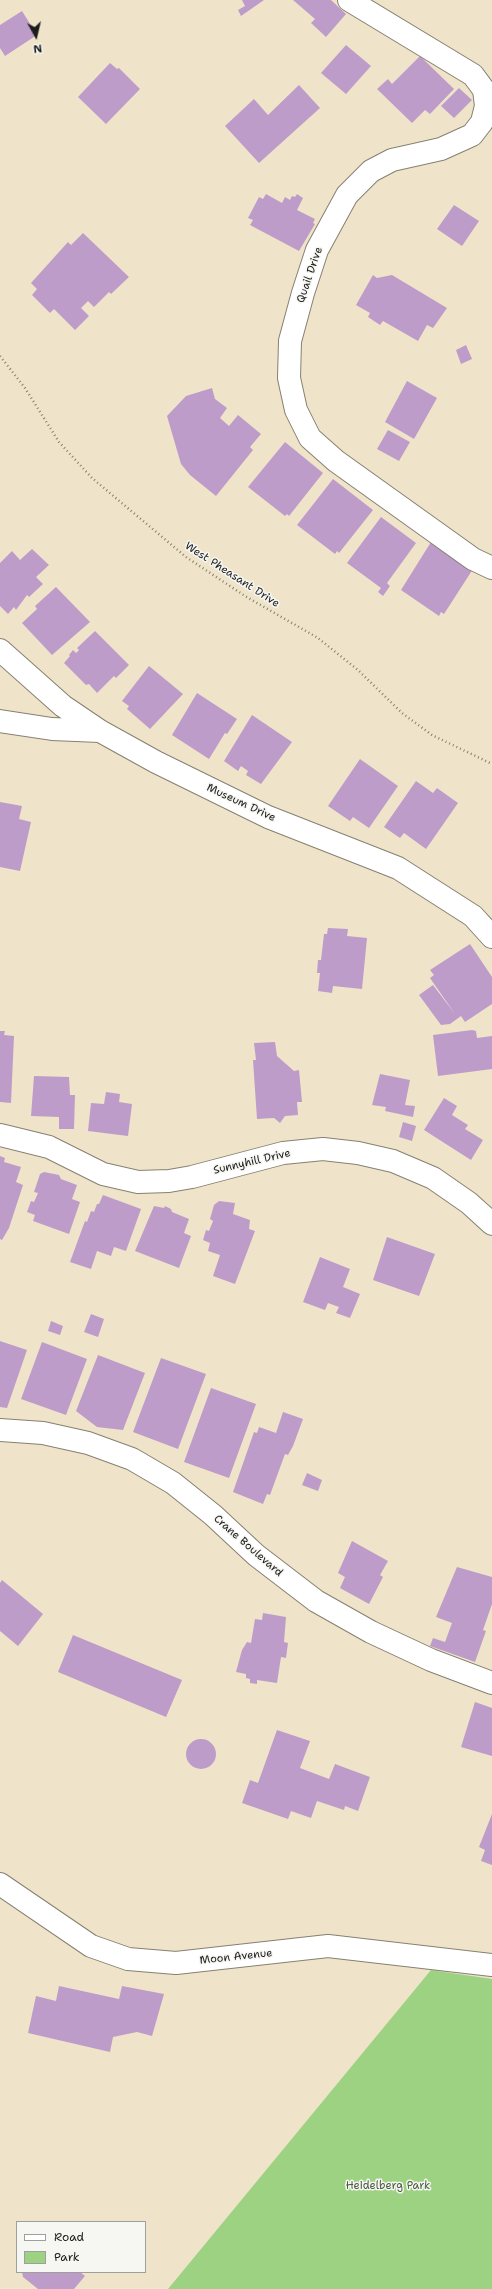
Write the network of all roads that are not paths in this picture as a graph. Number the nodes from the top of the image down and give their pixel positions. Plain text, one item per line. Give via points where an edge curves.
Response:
1 (349, 0) edge
2 (492, 568) edge
3 (0, 650) edge
4 (0, 721) edge
5 (100, 731) junction
6 (492, 937) edge
7 (0, 1135) edge
8 (492, 1224) edge
9 (0, 1430) edge
10 (492, 1683) edge
11 (0, 1884) edge
12 (492, 1965) edge

1 - 2 street, Quail Drive via 473,74 484,90 486,106 482,122 472,135 441,149 392,160 371,171 347,195 317,250 290,341 290,378 296,410 310,438 336,461 473,559
3 - 5 street, Museum Drive via 64,706
4 - 5 street via 52,729
5 - 6 street, Museum Drive via 156,762 268,817 398,868 473,916
7 - 8 street, Sunnyhill Drive via 49,1147 103,1174 138,1182 192,1177 283,1153 323,1150 358,1152 393,1160 433,1178 469,1203
9 - 10 street, Crane Boulevard via 43,1433 88,1443 132,1459 173,1483 256,1556 316,1601 371,1632 431,1660
11 - 12 street, Moon Avenue via 91,1946 128,1959 170,1964 328,1946

